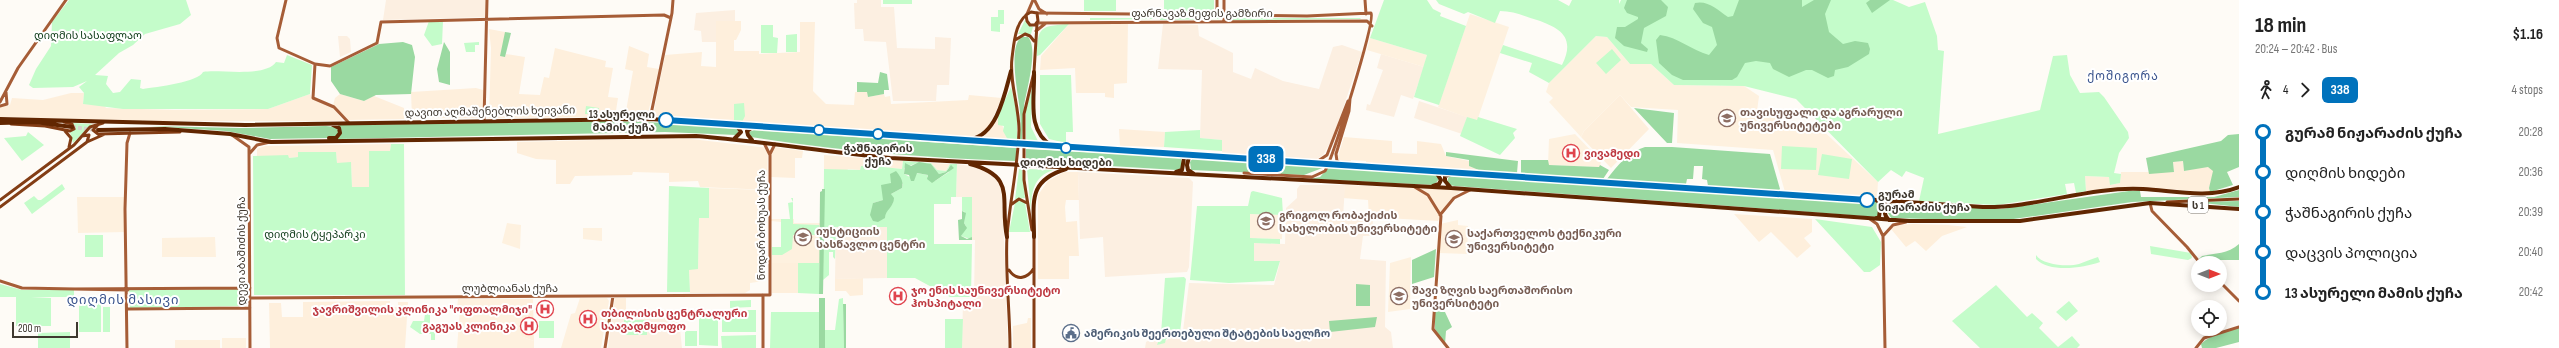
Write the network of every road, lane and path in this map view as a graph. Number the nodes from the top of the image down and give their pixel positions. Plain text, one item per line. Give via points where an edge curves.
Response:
1 (66, 0) edge
2 (286, 0) edge
3 (487, 0) edge
4 (672, 0) edge
5 (1034, 0) edge
6 (1217, 0) edge
7 (1224, 0) edge
8 (1365, 0) edge
9 (1365, 5) junction
10 (1365, 10) junction
11 (1037, 13) junction
12 (1370, 13) junction
13 (1027, 15) junction
14 (1044, 15) junction
15 (1048, 15) junction
16 (1217, 15) junction
17 (1366, 15) junction
18 (1158, 16) junction
19 (1224, 16) junction
20 (1359, 16) junction
21 (487, 18) junction
22 (671, 18) junction
23 (1373, 19) junction
24 (1368, 21) junction
25 (1046, 22) junction
26 (1224, 22) junction
27 (1037, 23) junction
28 (1158, 23) junction
29 (1372, 26) junction
30 (1035, 33) junction
31 (1014, 41) junction
32 (1034, 45) junction
33 (315, 64) junction
34 (1011, 71) junction
35 (1034, 72) junction
36 (6, 91) junction
37 (1350, 98) junction
38 (7, 100) junction
39 (2, 101) edge
40 (2, 106) edge
41 (345, 117) junction
42 (0, 119) edge
43 (650, 119) junction
44 (56, 120) junction
45 (484, 120) junction
46 (0, 123) edge
47 (6, 123) junction
48 (103, 123) junction
49 (328, 123) junction
50 (341, 123) junction
51 (349, 123) junction
52 (736, 126) junction
53 (754, 126) junction
54 (72, 127) tunnel mouth
55 (64, 130) junction
56 (98, 130) tunnel mouth
57 (184, 131) junction
58 (123, 132) junction
59 (130, 132) junction
60 (104, 134) junction
61 (230, 134) junction
62 (82, 136) junction
63 (734, 138) junction
64 (962, 140) junction
65 (319, 141) junction
66 (753, 141) junction
67 (87, 142) junction
68 (270, 142) junction
69 (127, 143) junction
70 (764, 143) junction
71 (775, 144) junction
72 (1052, 147) junction
73 (66, 150) junction
74 (250, 153) junction
75 (1177, 154) junction
76 (1198, 155) junction
77 (770, 156) junction
78 (962, 161) junction
79 (1315, 163) junction
80 (1345, 165) junction
81 (1070, 167) junction
82 (1436, 172) junction
83 (1455, 172) junction
84 (1170, 173) junction
85 (1244, 173) joint
86 (1195, 174) junction
87 (1236, 177) junction
88 (1413, 186) junction
89 (1429, 187) junction
90 (2239, 187) edge
91 (1451, 188) junction
92 (1470, 190) junction
93 (2239, 199) edge
94 (0, 200) edge
95 (1876, 200) junction
96 (1892, 201) junction
97 (2150, 203) junction
98 (2165, 203) junction
99 (1012, 205) junction
100 (1028, 205) junction
101 (0, 207) edge
102 (2239, 209) edge
103 (1440, 215) junction
104 (1870, 219) junction
105 (1889, 220) junction
106 (1909, 222) junction
107 (1883, 236) junction
108 (1034, 237) junction
109 (1007, 238) junction
110 (2194, 256) edge
111 (1034, 268) junction
112 (1008, 269) junction
113 (0, 282) edge
114 (250, 288) junction
115 (128, 289) junction
116 (2227, 289) edge
117 (763, 295) junction
118 (770, 295) joint
119 (613, 296) junction
120 (250, 298) junction
121 (2239, 301) edge
122 (250, 308) junction
123 (128, 309) junction
124 (2239, 327) edge
125 (1011, 347) edge
126 (127, 348) edge
127 (250, 348) edge
128 (605, 348) edge
129 (763, 348) edge
130 (1033, 348) edge
131 (1448, 348) edge
132 (1886, 348) edge
133 (2196, 348) edge

1 - 36 street via 35,41
2 - 33 street via 277,38 279,48
3 - 21 street
4 - 22 street
5 - 11 street
5 - 13 street
5 - 15 street
6 - 16 street
7 - 19 street
8 - 9 street
9 - 10 street
9 - 12 street
10 - 17 street
10 - 20 street
11 - 13 main road
11 - 14 street, ფარნავაზ მეფის გამზირი
11 - 27 main road
12 - 17 street, ფარნავაზ მეფის გამზირი
12 - 23 street
13 - 27 main road via 1029,24
13 - 31 main road via 1020,24
14 - 15 street, ფარნავაზ მეფის გამზირი
14 - 25 street via 1041,18
15 - 18 street, ფარნავაზ მეფის გამზირი
16 - 18 street, ფარნავაზ მეფის გამზირი
16 - 19 street, ფარნავაზ მეფის გამზირი
17 - 20 street, ფარნავაზ მეფის გამზირი
17 - 24 street
18 - 28 street
19 - 20 street, ფარნავაზ მეფის გამზირი
19 - 26 street
21 - 22 street via 664,15
21 - 33 street via 381,22 377,43 330,66
21 - 45 street
22 - 43 street
23 - 24 street
23 - 29 street
24 - 26 street, ფარნავაზ მეფის გამზირი
24 - 29 street
25 - 27 street, ფარნავაზ მეფის გამზირი
25 - 28 street, ფარნავაზ მეფის გამზირი
25 - 30 street
26 - 28 street, ფარნავაზ მეფის გამზირი
27 - 30 main road
29 - 37 street
30 - 32 main road
31 - 32 main road via 1026,34 1032,38
31 - 34 main road
32 - 35 main road
33 - 41 street via 313,98 334,107
34 - 64 highway via 1004,97 990,127 981,137
34 - 99 main road via 1019,112
35 - 72 highway via 1035,127 1040,139
35 - 100 main road via 1026,102 1024,142
36 - 38 street
36 - 39 street
37 - 79 street via 1327,155
37 - 80 street via 1351,105 1336,154 1337,161
37 - 85 street via 1325,171 1317,176
38 - 39 street
38 - 40 street via 7,104
39 - 40 street
41 - 50 street
41 - 51 street
42 - 44 highway, დავით აღმაშენებლის ხეივანი
43 - 45 highway, დავით აღმაშენებლის ხეივანი
43 - 52 highway, დავით აღმაშენებლის ხეივანი
44 - 48 highway, დავით აღმაშენებლის ხეივანი
44 - 55 main road via 74,126 72,130
45 - 51 highway, დავით აღმაშენებლის ხეივანი
46 - 47 highway
47 - 54 highway via 35,122
47 - 55 main road
48 - 49 highway, დავით აღმაშენებლის ხეივანი
48 - 60 main road via 92,130 96,134
48 - 62 main road via 91,126
49 - 50 highway, დავით აღმაშენებლის ხეივანი
49 - 65 highway via 338,127 339,134 336,138
50 - 51 highway, დავით აღმაშენებლის ხეივანი
52 - 53 highway, დავით აღმაშენებლის ხეივანი
52 - 63 highway via 741,132
53 - 64 highway, დავით აღმაშენებლის ხეივანი
53 - 66 highway via 747,134
55 - 73 main road via 71,138
56 - 57 highway via 137,128
57 - 59 main road
57 - 61 highway
58 - 59 main road
58 - 60 main road
58 - 69 street
59 - 69 street
60 - 67 main road
61 - 68 highway
61 - 74 street via 247,144
62 - 67 main road via 89,135
62 - 73 main road
63 - 65 highway via 630,136
63 - 66 highway
64 - 72 highway, დავით აღმაშენებლის ხეივანი
65 - 68 highway
66 - 70 highway
67 - 101 main road
68 - 74 street via 257,146
69 - 115 street via 125,209
70 - 71 highway
70 - 77 street, ნოდარ ბოხუას ქუჩა
71 - 77 street, ნოდარ ბოხუას ქუჩა
71 - 78 highway via 868,156
72 - 75 highway, დავით აღმაშენებლის ხეივანი
73 - 94 main road
74 - 114 street, დევი აბაშიძის ქუჩა
75 - 76 highway, დავით აღმაშენებლის ხეივანი
75 - 84 highway via 1184,158 1182,169
76 - 79 highway, დავით აღმაშენებლის ხეივანი
76 - 86 highway via 1189,158 1187,163 1188,169
77 - 118 street, ნოდარ ბოხუას ქუჩა
78 - 81 highway
78 - 109 highway via 986,169 999,178 1003,189
79 - 80 highway, დავით აღმაშენებლის ხეივანი
80 - 82 highway, დავით აღმაშენებლის ხეივანი
81 - 84 highway
81 - 108 highway via 1047,176 1036,188
82 - 83 highway, დავით აღმაშენებლის ხეივანი
82 - 89 highway via 1440,176 1440,182
83 - 91 highway via 1446,175 1444,179
83 - 95 highway, დავით აღმაშენებლის ხეივანი
84 - 86 highway
85 - 87 highway
86 - 87 highway
87 - 88 highway
88 - 89 highway
88 - 103 street via 1428,195
89 - 91 highway
90 - 96 highway, დავით აღმაშენებლის ხეივანი via 2209,194 2144,189 2116,190 1998,207
91 - 92 highway
92 - 103 street via 1454,198
92 - 104 highway
93 - 98 main road
95 - 96 highway, დავით აღმაშენებლის ხეივანი
95 - 104 highway via 1881,204 1881,215
96 - 105 highway via 1885,206 1885,216
97 - 98 highway
97 - 106 highway via 2020,221
97 - 110 street via 2152,211
98 - 102 highway, ს 1
99 - 100 main road via 1019,199
99 - 109 main road
100 - 108 main road
103 - 131 street via 1434,329
104 - 105 highway
104 - 107 street via 1877,224
105 - 106 highway
106 - 107 street via 1892,225
107 - 132 street
108 - 111 main road
109 - 112 main road
111 - 112 main road via 1022,278 1012,274
111 - 130 main road
112 - 125 main road
113 - 115 street via 22,288
114 - 115 street
114 - 120 street, დევი აბაშიძის ქუჩა
115 - 123 street
116 - 121 street
117 - 118 street, ლუბლიანას ქუჩა
117 - 119 street, ლუბლიანას ქუჩა
117 - 129 street, ნოდარ ბოხუას ქუჩა
119 - 120 street, ლუბლიანას ქუჩა
119 - 128 street
120 - 122 street, დევი აბაშიძის ქუჩა
122 - 123 street
122 - 127 street, დევი აბაშიძის ქუჩა
123 - 126 street
124 - 133 street via 2204,338

